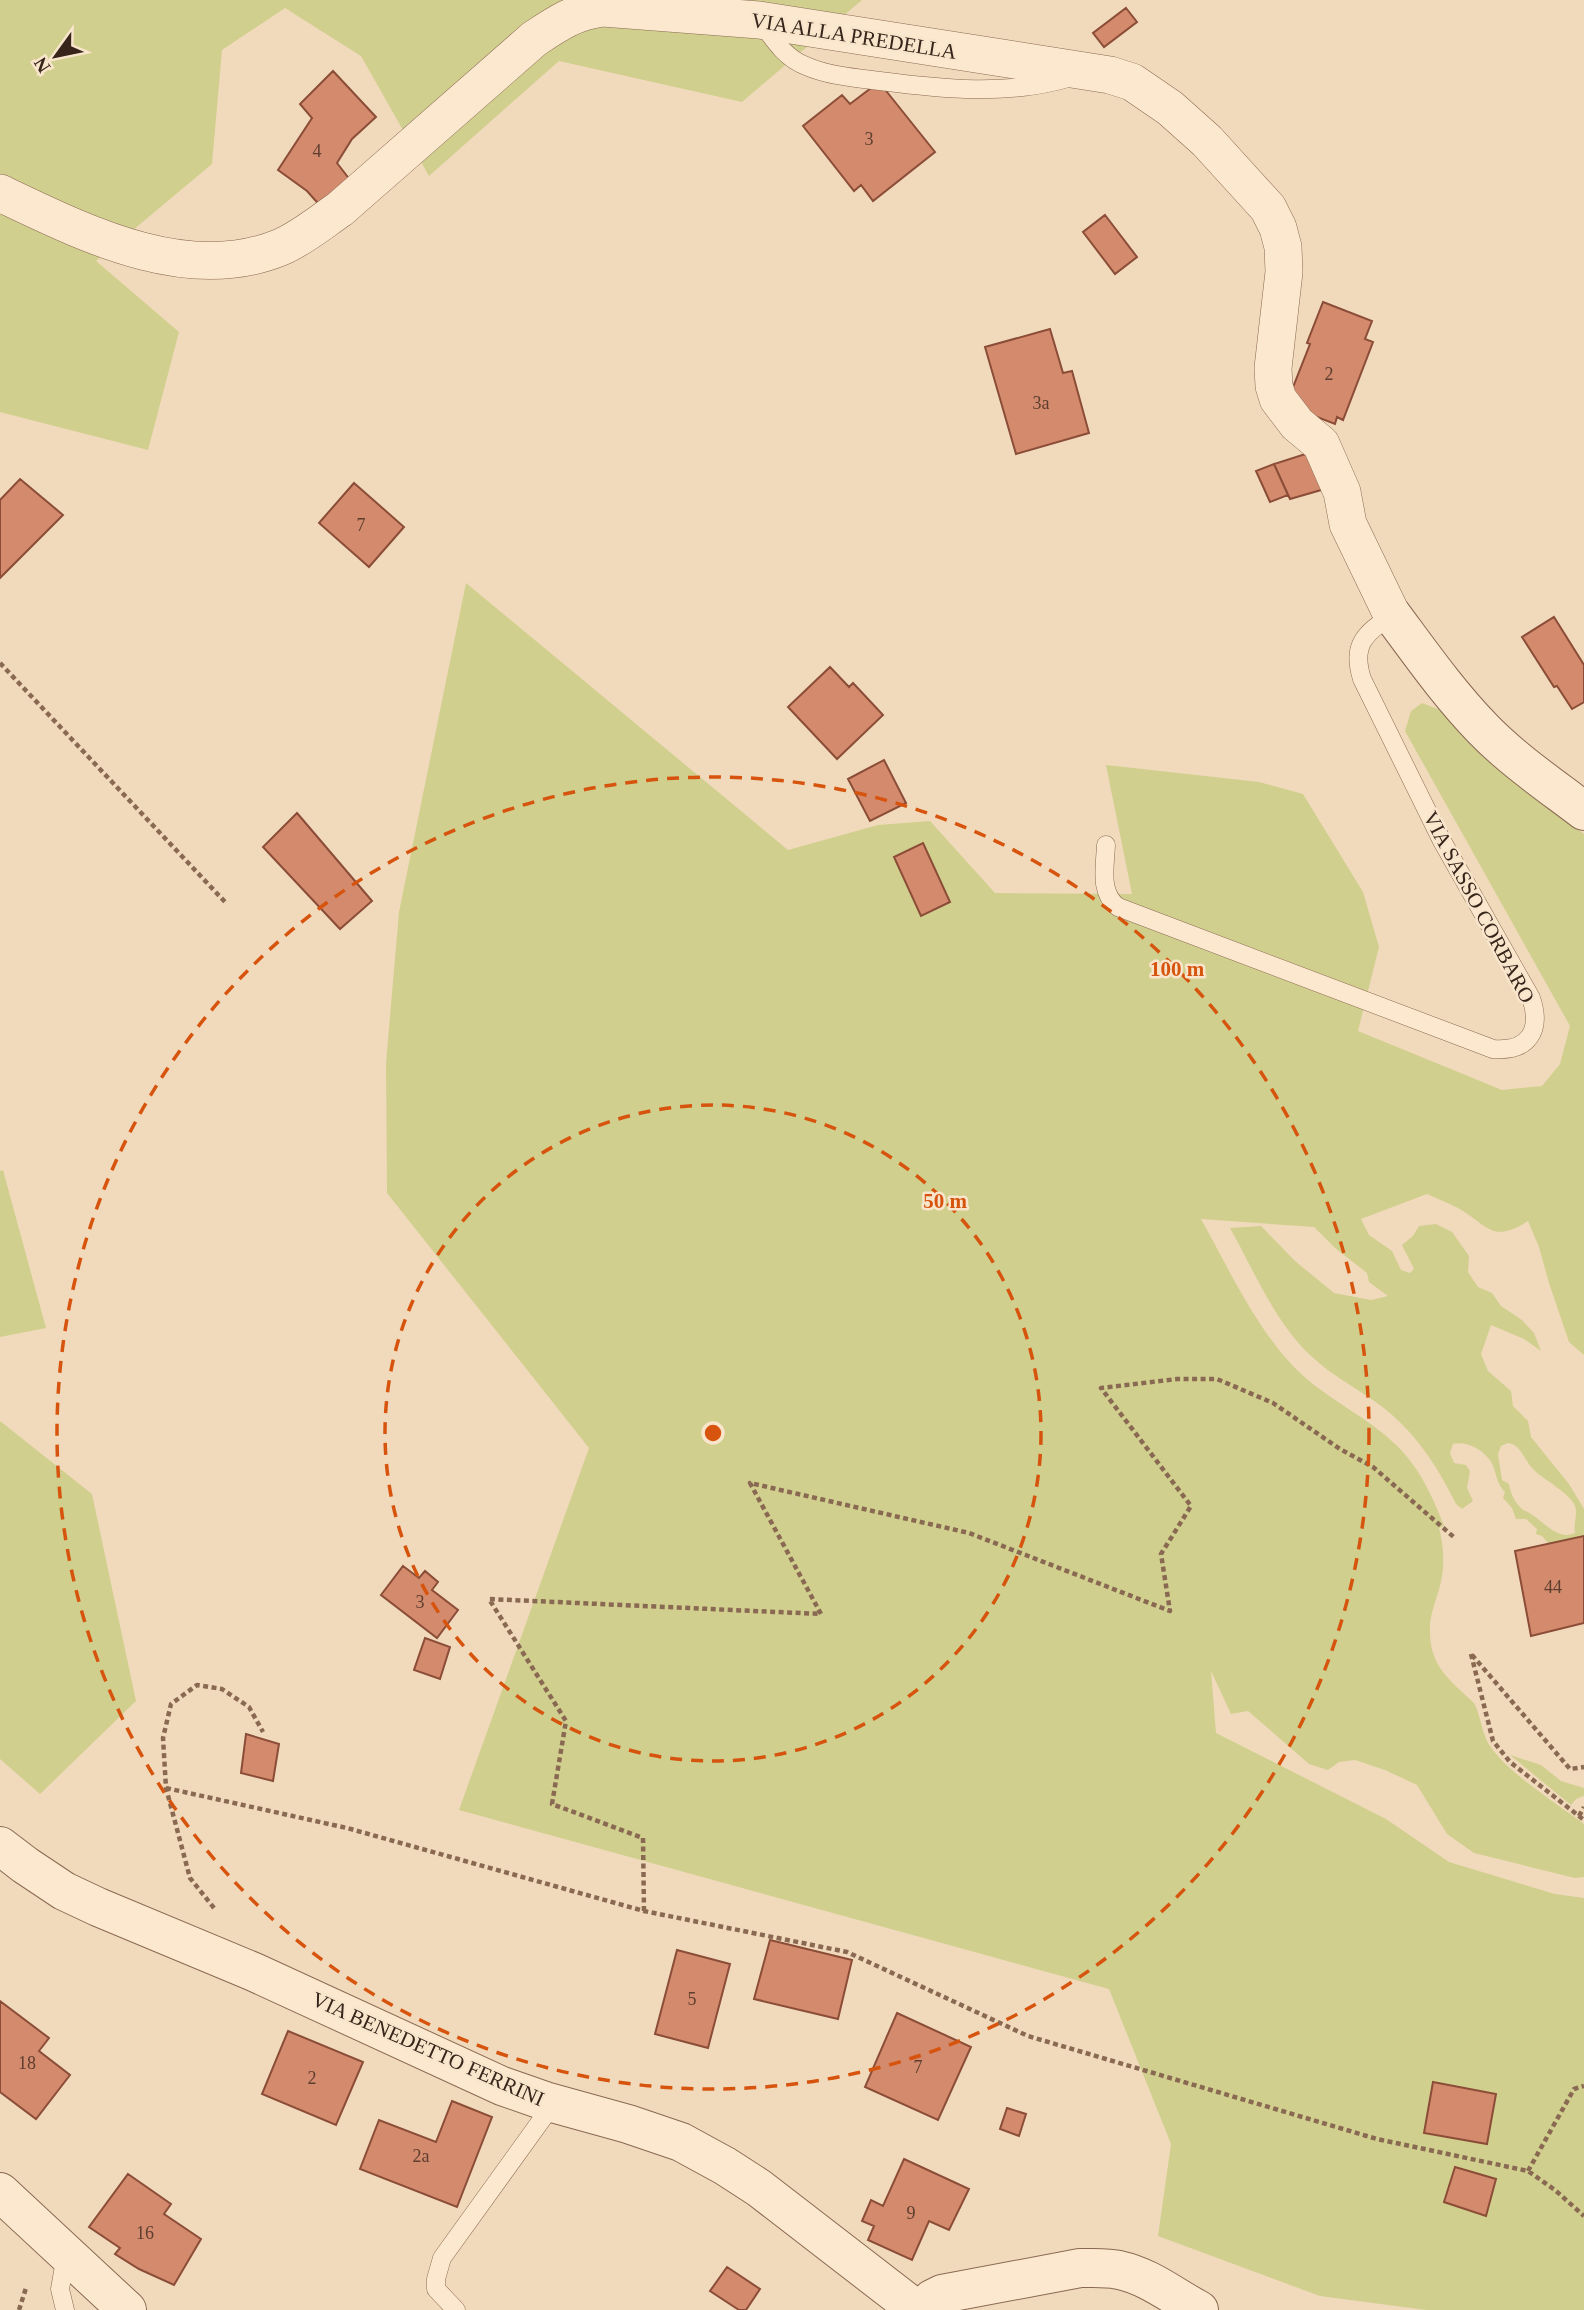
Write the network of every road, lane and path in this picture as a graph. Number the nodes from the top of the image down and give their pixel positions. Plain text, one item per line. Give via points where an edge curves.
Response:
1 (0, 192) edge
2 (1392, 615) junction
3 (0, 663) edge
4 (1584, 811) edge
5 (1106, 845) dead end
6 (226, 903) dead end
7 (1456, 1539) dead end
8 (263, 1732) dead end
9 (1584, 1767) edge
10 (166, 1788) junction
11 (1584, 1807) edge
12 (1581, 1818) edge
13 (0, 1846) edge
14 (644, 1911) junction
15 (219, 1915) dead end
16 (1584, 2086) edge
17 (553, 2104) junction
18 (1528, 2171) junction
19 (0, 2192) edge
20 (1584, 2216) edge
21 (66, 2255) junction
22 (65, 2310) edge
23 (127, 2310) edge
24 (456, 2310) edge
25 (919, 2310) edge
26 (1199, 2310) edge

1 - 2 street, VIA ALLA PREDELLA via 134,249 172,259 253,256 282,246 340,209 534,39 582,11 603,8 760,20 1110,75 1132,82 1170,108 1268,208 1281,238 1284,272 1274,386 1297,424 1321,444 1342,492 1348,524
2 - 4 street via 1484,730
2 - 5 lane, VIA SASSO CORBARO via 1363,639 1357,651 1359,672 1442,841 1531,998 1535,1024 1525,1041 1506,1050 1493,1049 1118,907 1105,888
3 - 6 path
7 - 14 path via 1373,1467 1273,1404 1217,1379 1177,1379 1101,1388 1191,1506 1161,1554 1170,1611 969,1533 750,1483 821,1614 489,1598 566,1721 552,1804 643,1838
8 - 10 path via 249,1707 222,1689 197,1685 171,1704 163,1738
9 - 12 path via 1570,1769 1471,1654 1493,1741 1510,1762
10 - 14 path via 347,1828
10 - 15 path via 190,1878
11 - 12 path
13 - 17 street, VIA BENEDETTO FERRINI via 64,1891 98,1907 254,1972 502,2086
14 - 18 path via 846,1952 1028,2036 1377,2139
16 - 18 path via 1574,2089
17 - 24 lane via 442,2258 436,2289
17 - 25 street, VIA BENEDETTO FERRINI via 681,2142 725,2166
18 - 20 path
19 - 21 street
21 - 22 lane via 60,2289
21 - 23 street
25 - 26 street via 942,2294 1097,2268 1142,2277

